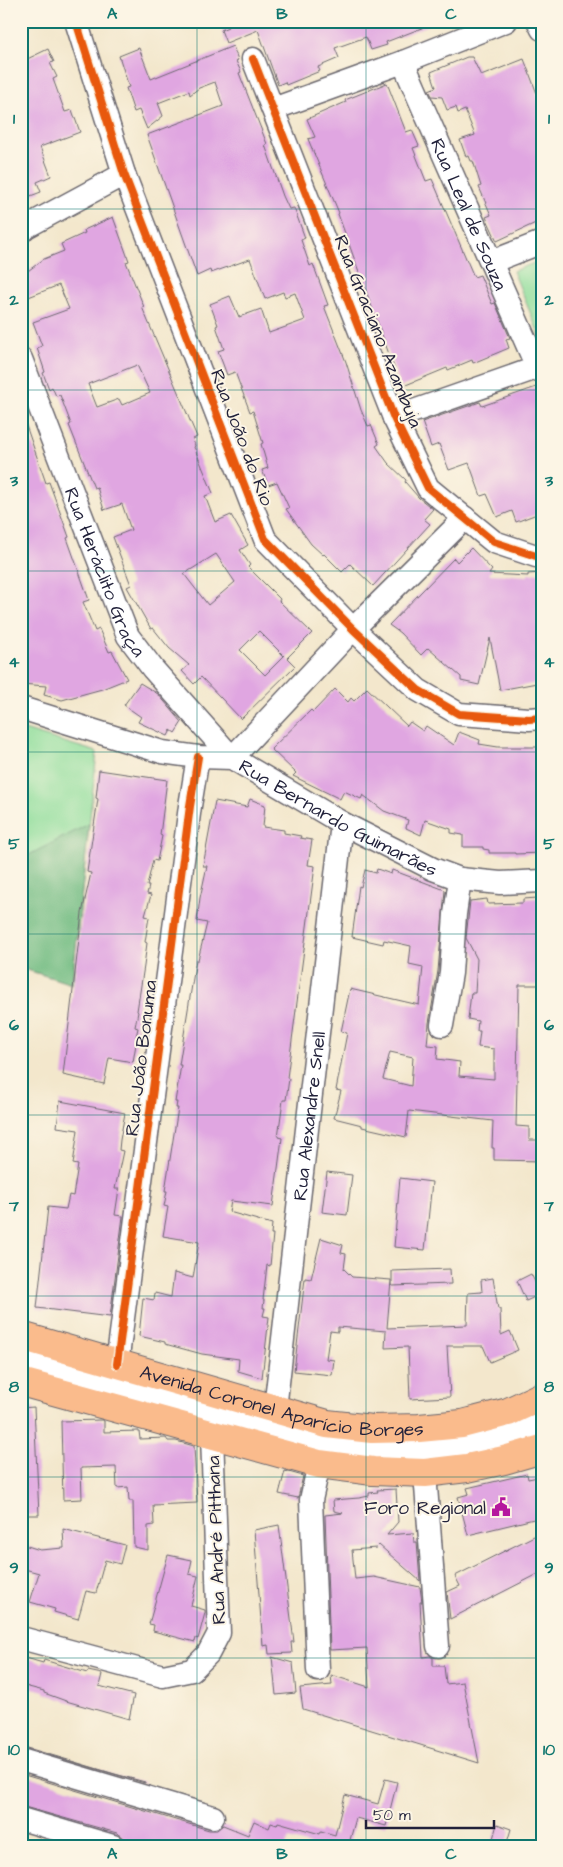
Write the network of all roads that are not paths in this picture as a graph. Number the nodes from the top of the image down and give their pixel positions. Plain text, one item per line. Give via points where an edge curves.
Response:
1 (76, 21) edge
2 (506, 21) edge
3 (538, 21) edge
4 (542, 29) edge
5 (254, 59) dead end
6 (403, 62) junction
7 (273, 109) junction
8 (124, 174) junction
9 (21, 232) edge
10 (542, 242) edge
11 (491, 262) junction
12 (21, 359) edge
13 (539, 366) edge
14 (394, 418) junction
15 (465, 518) junction
16 (542, 555) edge
17 (354, 629) junction
18 (21, 708) edge
19 (542, 718) edge
20 (198, 757) junction
21 (232, 758) junction
22 (342, 823) junction
23 (460, 879) junction
24 (542, 881) edge
25 (442, 1025) dead end
26 (21, 1336) edge
27 (21, 1359) edge
28 (117, 1364) junction
29 (21, 1382) edge
30 (542, 1396) edge
31 (275, 1408) junction
32 (212, 1435) junction
33 (541, 1445) edge
34 (319, 1464) junction
35 (425, 1473) junction
36 (21, 1638) edge
37 (438, 1646) dead end
38 (318, 1670) dead end
39 (21, 1760) edge
40 (213, 1817) dead end
41 (21, 1819) edge
42 (113, 1846) edge

1 - 8 street, Rua João do Rio
2 - 6 street
3 - 4 street
5 - 7 street, Rua Graciano Azambuja
6 - 7 street
6 - 11 street, Rua Leal de Souza
7 - 14 street, Rua Graciano Azambuja
8 - 9 street
8 - 17 street, Rua João do Rio via 265,539
10 - 11 street
11 - 13 street, Rua Leal de Souza
12 - 21 street, Rua Heráclito Graça via 128,636
13 - 14 street
14 - 15 street, Rua Graciano Azambuja via 428,488
15 - 16 street, Rua Graciano Azambuja via 494,542 536,556
15 - 17 street
17 - 19 street, Rua João do Rio via 418,690 459,714
17 - 21 street
18 - 20 street, Rua Bernardo Guimarães via 162,752
20 - 21 street, Rua Bernardo Guimarães
20 - 28 street, Rua João Bonuma
21 - 22 street, Rua Bernardo Guimarães
22 - 23 street, Rua Bernardo Guimarães via 433,869
22 - 31 street, Rua Alexandre Snell
23 - 24 street, Rua Bernardo Guimarães via 500,883
23 - 25 street via 451,973
26 - 28 main road, Avenida Coronel Aparício Borges
27 - 33 street via 323,1444 422,1451 464,1446 523,1432
28 - 31 main road, Avenida Coronel Aparício Borges
29 - 32 main road
30 - 31 main road, Avenida Coronel Aparício Borges via 508,1412 462,1424 419,1428 372,1429 327,1424
32 - 34 main road
32 - 36 street, Rua André Pitthana via 218,1633 208,1654 192,1670 163,1676
33 - 35 main road via 504,1460
34 - 35 main road
34 - 38 street via 311,1500
35 - 37 street
39 - 40 street
41 - 42 street

